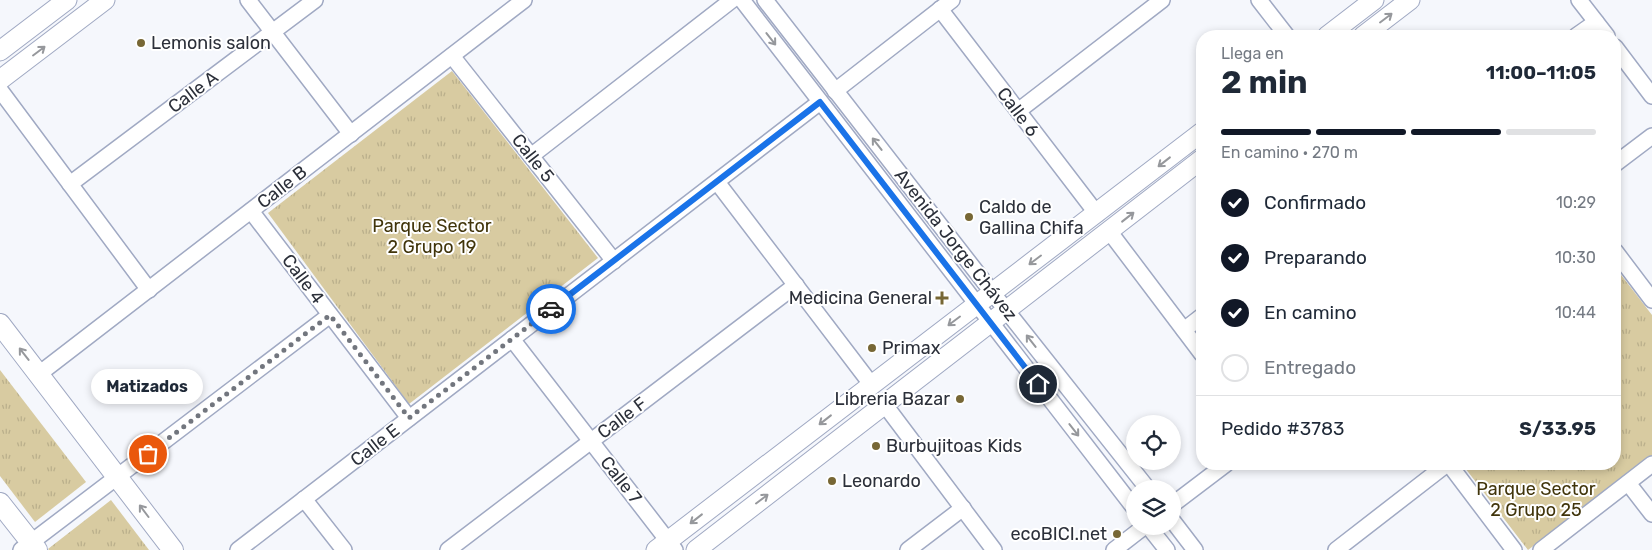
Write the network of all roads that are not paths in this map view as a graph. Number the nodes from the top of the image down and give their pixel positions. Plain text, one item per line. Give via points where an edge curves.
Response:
1 (67, 0) edge
2 (105, 0) edge
3 (248, 0) edge
4 (315, 0) edge
5 (524, 0) edge
6 (732, 0) edge
7 (742, 0) edge
8 (765, 0) edge
9 (1162, 0) edge
10 (1259, 0) edge
11 (1374, 0) edge
12 (1410, 0) edge
13 (1579, 0) edge
14 (946, 5) edge
15 (1596, 22) junction
16 (1282, 30) edge
17 (1335, 30) edge
18 (1371, 30) edge
19 (1585, 30) edge
20 (1602, 30) edge
21 (273, 32) junction
22 (0, 52) edge
23 (1621, 55) edge
24 (452, 56) junction
25 (0, 80) edge
26 (0, 90) edge
27 (835, 91) junction
28 (1652, 96) edge
29 (820, 102) junction
30 (1018, 111) junction
31 (351, 134) junction
32 (1652, 136) edge
33 (1196, 137) edge
34 (531, 156) junction
35 (1621, 159) edge
36 (1196, 165) edge
37 (716, 182) junction
38 (70, 184) junction
39 (251, 211) junction
40 (1097, 214) junction
41 (1109, 231) junction
42 (1621, 259) edge
43 (614, 261) junction
44 (796, 285) junction
45 (149, 290) junction
46 (993, 292) junction
47 (1652, 300) edge
48 (976, 304) junction
49 (1006, 310) junction
50 (330, 315) junction
51 (1196, 321) edge
52 (990, 322) junction
53 (0, 324) edge
54 (1184, 330) junction
55 (512, 339) junction
56 (1196, 346) edge
57 (40, 374) junction
58 (871, 384) junction
59 (885, 405) junction
60 (409, 418) junction
61 (591, 441) junction
62 (1652, 464) edge
63 (1218, 470) edge
64 (1440, 470) edge
65 (1453, 470) edge
66 (118, 477) junction
67 (1141, 480) edge
68 (1628, 483) junction
69 (1126, 497) edge
70 (1181, 498) edge
71 (304, 499) junction
72 (0, 503) edge
73 (963, 508) junction
74 (1652, 514) edge
75 (1181, 532) edge
76 (1134, 535) edge
77 (1154, 535) edge
78 (666, 547) edge
79 (30, 548) edge
80 (173, 550) edge
81 (238, 550) edge
82 (344, 550) edge
83 (448, 550) edge
84 (696, 550) edge
85 (908, 550) edge
86 (994, 550) edge
87 (1114, 550) edge
88 (1166, 550) edge
89 (1195, 550) edge
90 (1336, 550) edge
91 (1514, 550) edge
92 (1541, 550) edge

1 - 22 street
25 -> 2 street
3 - 21 street
4 - 21 street, Calle A
5 - 24 street, Calle B
6 - 34 street
7 -> 29 street, Avenida Jorge Chávez
8 - 27 street, Avenida Jorge Chávez
9 - 30 street
10 - 16 street
11 - 17 street
18 -> 12 street
13 - 15 street
14 - 27 street
14 - 30 street, Calle 6
15 - 19 street
15 - 20 street
21 - 31 street
21 - 38 street, Calle A
23 - 28 street
24 - 31 street, Calle B
24 - 34 street, Calle 5
26 - 38 street
46 -> 27 street, Avenida Jorge Chávez
29 - 37 street, Calle E
29 - 48 street, Avenida Jorge Chávez
30 - 40 street, Calle 6
31 - 39 street, Calle B
32 - 35 street
33 -> 40 street
34 - 43 street, Calle 5
41 -> 36 street
37 - 43 street, Calle E
37 - 44 street
38 - 45 street
39 - 45 street, Calle B
39 - 50 street, Calle 4
40 -> 46 street
41 - 49 street
41 - 54 street
42 - 47 street
43 - 55 street, Calle E
44 - 58 street
44 - 61 street, Calle F
45 - 57 street, Calle B
46 - 48 street
46 - 49 street, Avenida Jorge Chávez
48 - 52 street, Avenida Jorge Chávez
48 -> 58 street
49 - 52 street
67 -> 49 street, Avenida Jorge Chávez
50 - 60 street, Calle 4
50 - 66 street
51 - 54 street
52 - 59 street
52 -> 69 street, Avenida Jorge Chávez
57 -> 53 main road
54 - 56 street
55 - 60 street, Calle E
55 - 61 street, Calle 7
57 - 66 main road
58 -> 78 street
59 - 73 street
84 -> 59 street
60 - 71 street, Calle E
61 - 78 street, Calle 7
61 - 83 street, Calle F
62 - 68 street
63 - 70 street
64 - 90 street
65 - 91 street
66 - 79 street
80 -> 66 main road
68 - 74 street
68 - 92 street
71 - 81 street, Calle E
71 - 82 street
72 - 79 main road
73 - 85 street
73 - 86 street
75 - 89 street
76 - 87 street
77 - 88 street

